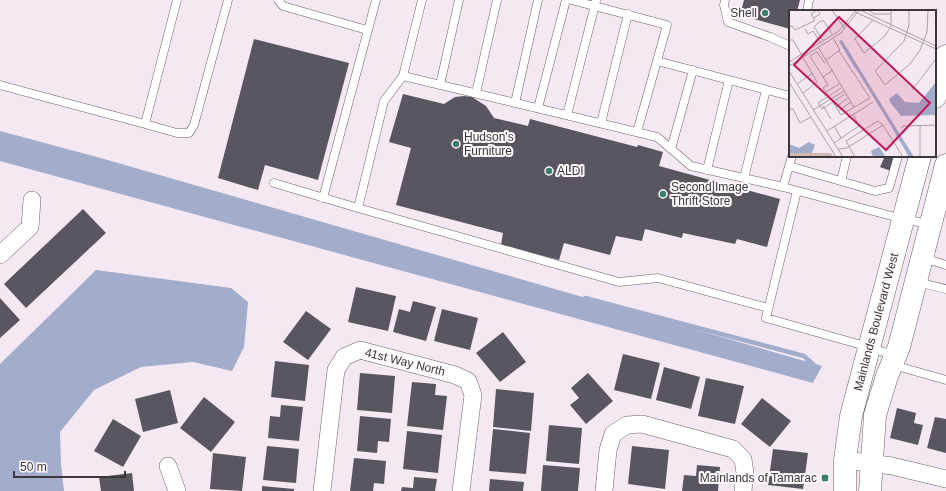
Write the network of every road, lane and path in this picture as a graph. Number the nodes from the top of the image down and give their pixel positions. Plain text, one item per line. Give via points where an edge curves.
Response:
1 (177, 0) edge
2 (228, 0) edge
3 (278, 0) edge
4 (376, 0) edge
5 (422, 0) edge
6 (460, 0) edge
7 (497, 0) edge
8 (538, 0) edge
9 (566, 0) edge
10 (571, 0) edge
11 (725, 0) edge
12 (809, 0) edge
13 (595, 3) edge
14 (807, 10) edge
15 (628, 14) junction
16 (367, 30) junction
17 (789, 46) edge
18 (946, 56) edge
19 (657, 61) junction
20 (693, 70) junction
21 (404, 76) junction
22 (728, 80) junction
23 (0, 84) edge
24 (440, 84) junction
25 (766, 90) junction
26 (476, 93) junction
27 (789, 96) edge
28 (937, 98) edge
29 (515, 102) junction
30 (538, 108) junction
31 (567, 115) junction
32 (601, 123) junction
33 (145, 124) junction
34 (637, 132) junction
35 (671, 149) junction
36 (792, 157) edge
37 (847, 157) edge
38 (898, 157) edge
39 (920, 157) edge
40 (946, 165) edge
41 (789, 166) junction
42 (708, 170) junction
43 (744, 178) junction
44 (841, 181) junction
45 (274, 183) dead end
46 (783, 187) junction
47 (797, 191) junction
48 (323, 198) junction
49 (32, 200) dead end
50 (940, 203) edge
51 (358, 208) junction
52 (903, 219) junction
53 (0, 255) edge
54 (922, 258) junction
55 (946, 265) edge
56 (916, 282) junction
57 (946, 289) edge
58 (768, 308) junction
59 (869, 347) junction
60 (894, 361) junction
61 (946, 380) edge
62 (845, 460) junction
63 (871, 463) junction
64 (168, 466) dead end
65 (946, 479) edge
66 (177, 491) edge
67 (322, 491) edge
68 (461, 491) edge
69 (604, 491) edge
70 (743, 491) edge
71 (845, 491) edge
72 (870, 491) edge

1 - 33 lane
2 - 33 lane via 194,125 189,133 177,133
3 - 16 lane via 283,6
4 - 16 lane
5 - 21 lane
6 - 24 lane
7 - 26 lane
8 - 29 lane
9 - 30 lane
10 - 13 lane
11 - 17 lane via 728,22
12 - 14 lane
13 - 15 lane
13 - 31 lane
15 - 19 lane via 667,25
15 - 32 lane
16 - 48 lane
18 - 28 street
19 - 20 lane
19 - 34 lane
20 - 22 lane
20 - 35 lane
21 - 24 lane
21 - 51 lane via 384,101
22 - 25 lane
22 - 42 lane
23 - 33 lane
24 - 26 lane
25 - 27 lane
25 - 43 lane
26 - 29 lane
29 - 30 lane
30 - 31 lane
31 - 32 lane
32 - 34 lane
34 - 35 lane via 657,137
35 - 42 lane via 691,166
36 - 41 lane
37 - 44 lane
38 - 44 lane via 889,188 875,191
39 - 52 street, Mainlands Boulevard West
40 - 50 street, Mainlands Boulevard West
41 - 44 lane
41 - 46 lane
42 - 43 lane
43 - 46 lane
45 - 48 lane
46 - 47 lane
47 - 52 lane
47 - 58 lane
48 - 51 lane
49 - 53 street via 30,227
50 - 52 lane
50 - 54 street, Mainlands Boulevard West
51 - 58 lane via 619,282 658,278
52 - 59 street, Mainlands Boulevard West
54 - 55 lane
54 - 56 street, Mainlands Boulevard West
56 - 57 lane
56 - 60 street, Mainlands Boulevard West
58 - 59 lane via 766,318
59 - 60 lane
59 - 62 street, Mainlands Boulevard West via 851,416
60 - 61 lane
60 - 63 street, Mainlands Boulevard West via 875,415
62 - 63 street
62 - 71 street, Mainlands Boulevard West
63 - 65 street
63 - 72 street, Mainlands Boulevard West
64 - 66 street
67 - 68 street, 41st Way North via 336,370 344,357 360,350 455,375 468,381 473,395
69 - 70 street via 608,450 613,434 627,425 642,424 733,449 742,459 745,473

